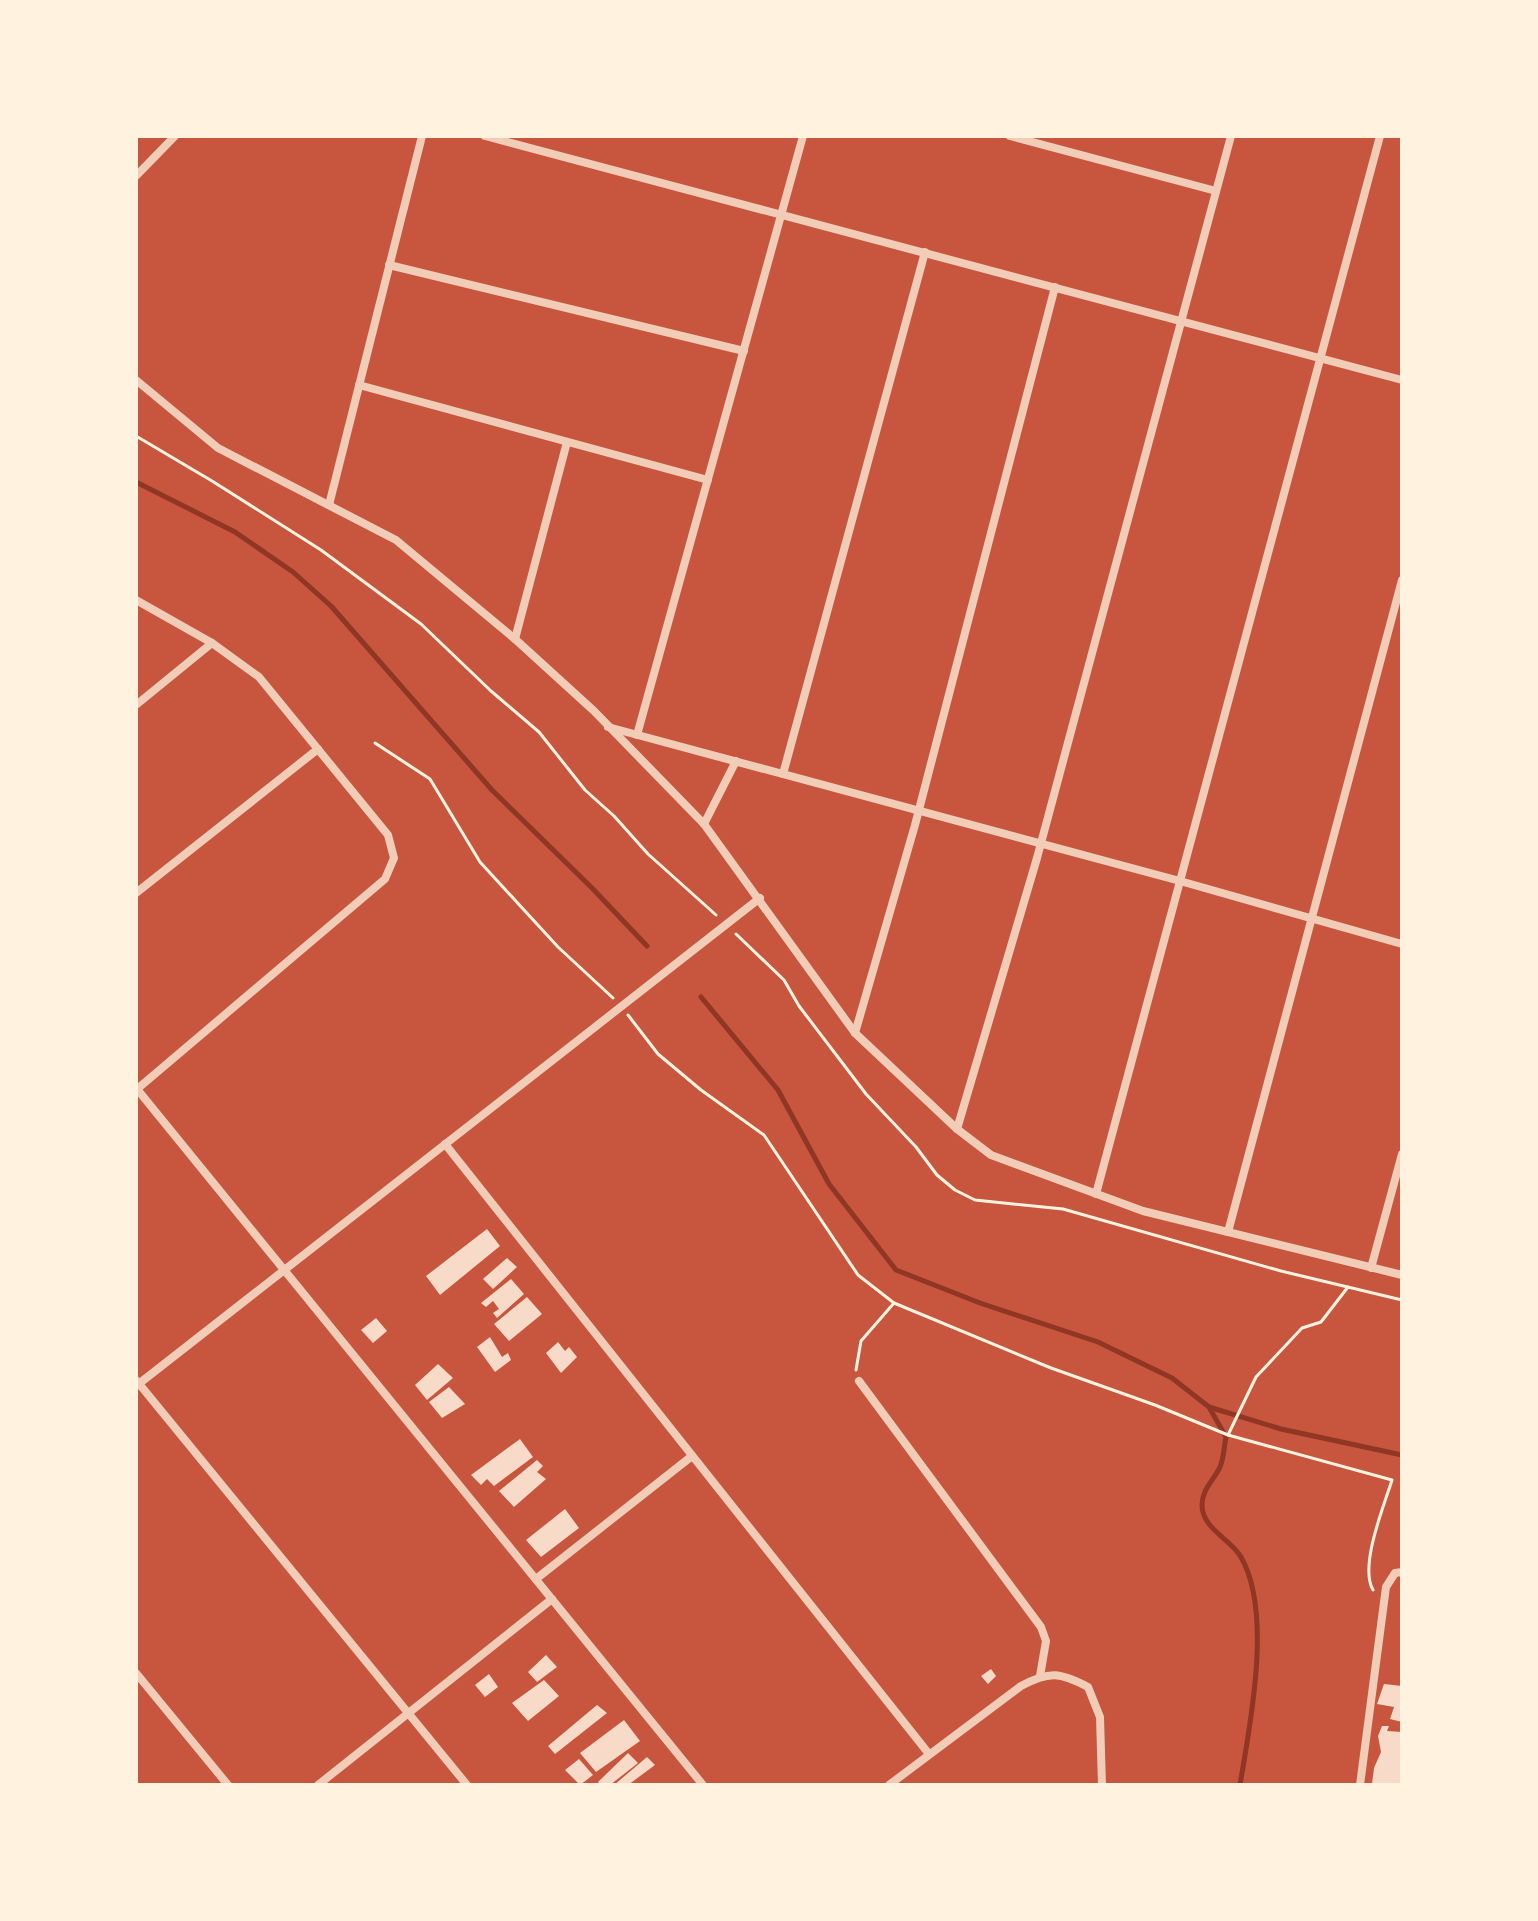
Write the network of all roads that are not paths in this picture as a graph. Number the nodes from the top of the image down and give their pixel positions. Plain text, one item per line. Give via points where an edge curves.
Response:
1 (175, 136) edge
2 (422, 136) edge
3 (485, 136) edge
4 (803, 136) edge
5 (1010, 136) edge
6 (1231, 136) edge
7 (1380, 136) edge
8 (136, 176) edge
9 (1216, 191) junction
10 (782, 214) junction
11 (925, 252) junction
12 (389, 265) junction
13 (1055, 287) junction
14 (1181, 321) junction
15 (744, 351) junction
16 (1320, 358) junction
17 (136, 380) edge
18 (1402, 380) edge
19 (359, 385) junction
20 (567, 442) junction
21 (708, 480) junction
22 (329, 505) junction
23 (1402, 580) edge
24 (136, 600) edge
25 (515, 639) junction
26 (212, 643) junction
27 (136, 705) edge
28 (606, 727) junction
29 (637, 735) junction
30 (318, 749) junction
31 (736, 761) junction
32 (783, 774) junction
33 (919, 811) junction
34 (704, 824) junction
35 (1041, 844) junction
36 (1180, 881) junction
37 (136, 893) edge
38 (760, 898) junction
39 (1312, 920) junction
40 (1402, 944) edge
41 (855, 1033) junction
42 (136, 1089) edge
43 (957, 1129) junction
44 (445, 1144) junction
45 (1402, 1154) edge
46 (1096, 1194) junction
47 (1228, 1232) junction
48 (1371, 1268) junction
49 (284, 1270) junction
50 (1402, 1275) edge
51 (859, 1381) road end
52 (137, 1383) edge
53 (692, 1456) junction
54 (1402, 1572) edge
55 (536, 1579) junction
56 (552, 1599) junction
57 (136, 1673) edge
58 (1040, 1676) junction
59 (409, 1713) junction
60 (929, 1754) junction
61 (228, 1785) edge
62 (318, 1785) edge
63 (467, 1785) edge
64 (703, 1785) edge
65 (889, 1785) edge
66 (1102, 1785) edge
67 (1360, 1785) edge

1 - 8 street
2 - 12 street
3 - 10 street
4 - 10 street
5 - 9 street
6 - 9 street
7 - 16 street
9 - 14 street
10 - 11 street
10 - 15 street
11 - 13 street
11 - 32 street
12 - 15 street
12 - 19 street
13 - 14 street
13 - 33 street
14 - 16 street
14 - 35 street
15 - 21 street
16 - 18 street
16 - 36 street
17 - 22 street via 218,448
19 - 20 street
19 - 22 street
20 - 21 street
20 - 25 street
21 - 29 street
22 - 25 street via 396,540
23 - 39 street
24 - 26 street
25 - 28 street
26 - 27 street
26 - 30 street via 259,677
28 - 29 street
28 - 34 street
29 - 31 street
30 - 37 street
30 - 42 street via 388,835 394,858 385,879
31 - 32 street
31 - 34 street
32 - 33 street
33 - 35 street
33 - 41 street
34 - 38 street
35 - 36 street
35 - 43 street
36 - 39 street
36 - 46 street
38 - 41 street
38 - 44 street
39 - 40 street
39 - 47 street
41 - 43 street
42 - 49 street
43 - 46 street via 991,1155
44 - 49 street
44 - 53 street
45 - 48 street
46 - 47 street
47 - 48 street
48 - 50 street
49 - 52 street
49 - 55 street
51 - 58 street via 1041,1627 1046,1641
52 - 59 street
53 - 55 street
53 - 60 street
54 - 67 street via 1395,1573 1386,1587
55 - 56 street
56 - 59 street
56 - 64 street
57 - 61 street
58 - 60 street
58 - 66 street via 1065,1675 1088,1687 1100,1717
59 - 62 street
59 - 63 street
60 - 65 street

